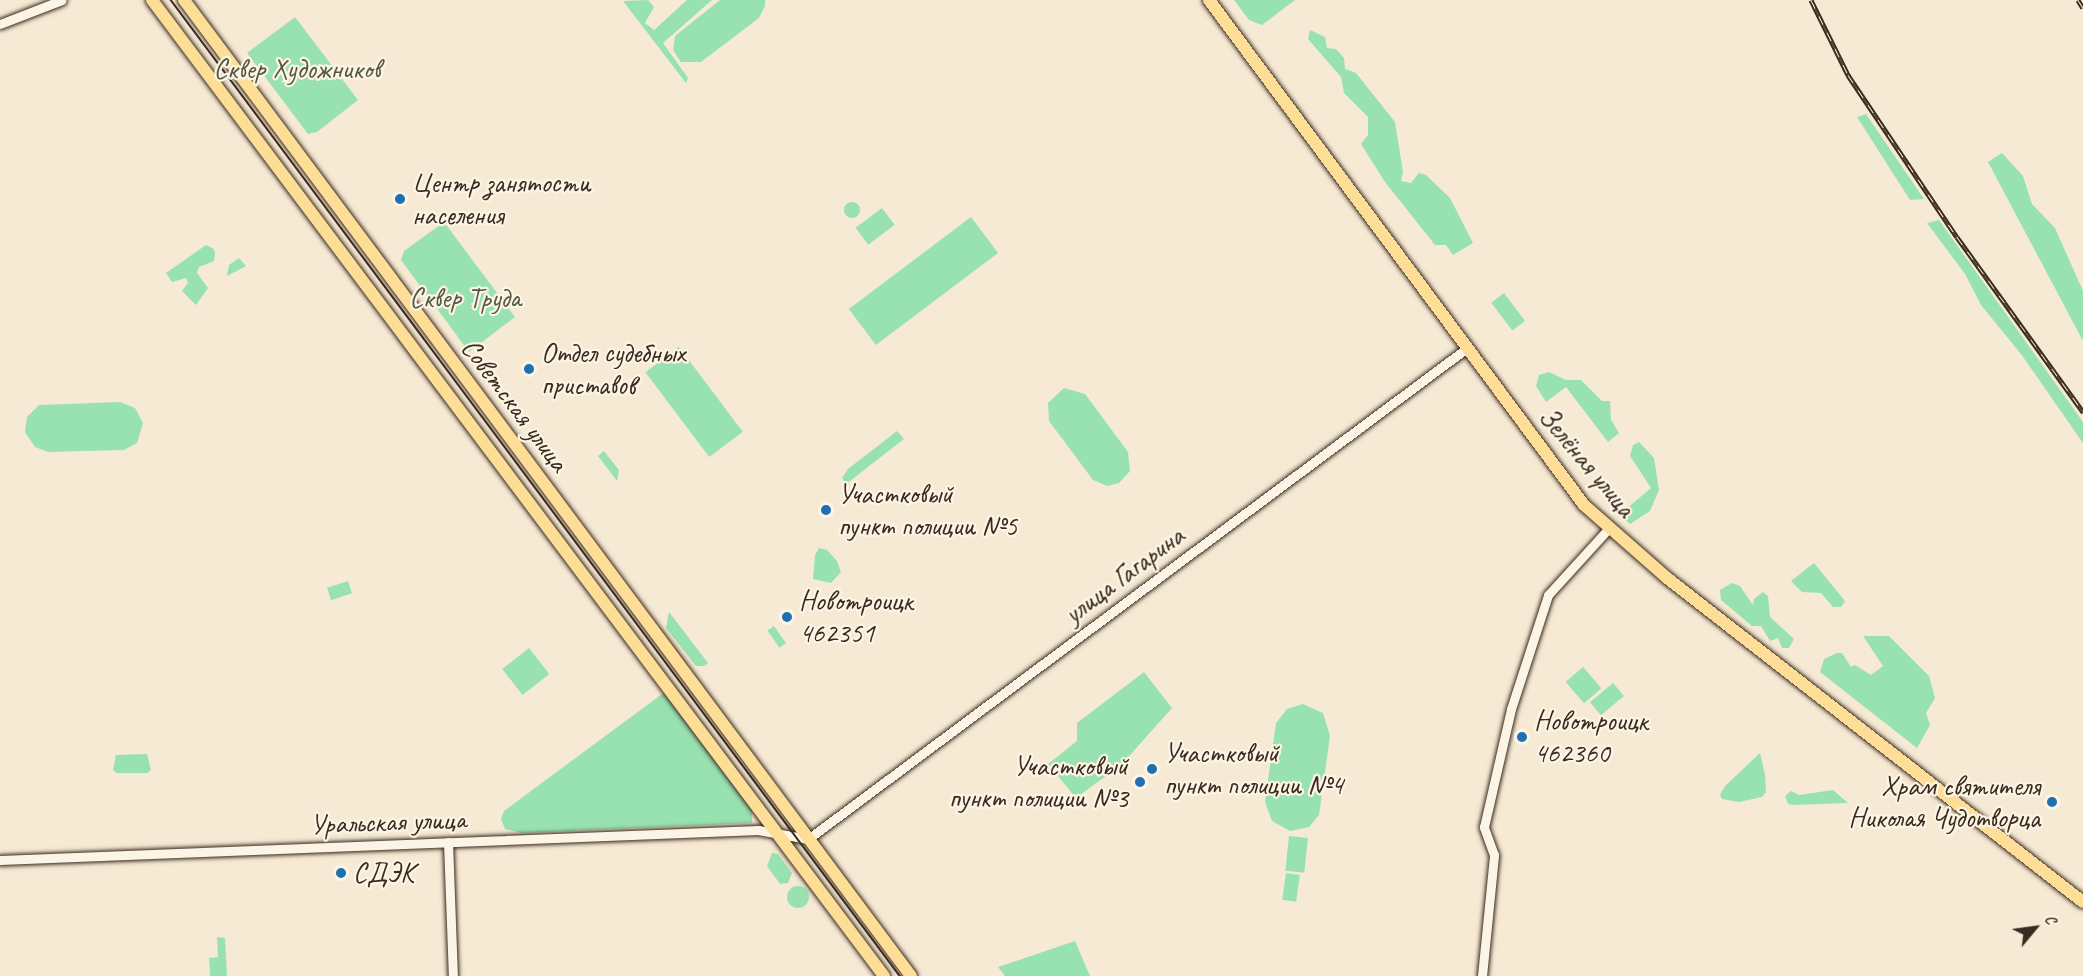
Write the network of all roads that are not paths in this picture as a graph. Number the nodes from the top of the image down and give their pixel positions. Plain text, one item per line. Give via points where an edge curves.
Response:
1 (62, 0) edge
2 (152, 0) edge
3 (184, 0) edge
4 (1209, 0) edge
5 (0, 24) edge
6 (1467, 348) junction
7 (1608, 529) junction
8 (778, 834) junction
9 (808, 839) junction
10 (448, 842) junction
11 (0, 860) edge
12 (2083, 902) edge
13 (453, 976) edge
14 (884, 976) edge
15 (911, 976) edge
16 (1482, 976) edge

1 - 5 street
2 - 8 main road, Советская улица
3 - 9 main road, Советская улица
4 - 6 main road, Зелёная улица
6 - 7 main road, Зелёная улица via 1584,505
6 - 9 street, улица Гагарина
7 - 12 main road, Зелёная улица via 1878,746 1928,779
7 - 16 street via 1548,595 1511,709 1484,827 1494,855
8 - 9 street
8 - 10 street, Уральская улица via 758,830
8 - 14 main road, Советская улица
9 - 15 main road, Советская улица
10 - 11 street, Уральская улица
10 - 13 street

